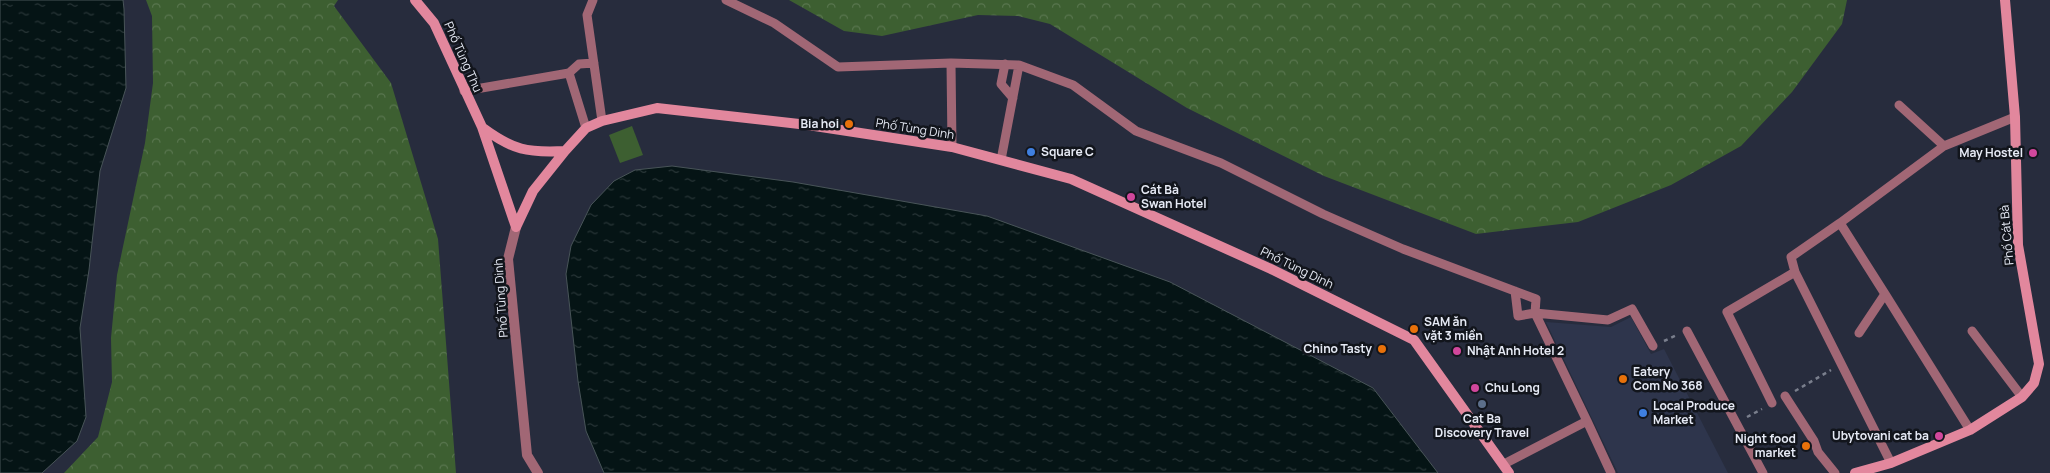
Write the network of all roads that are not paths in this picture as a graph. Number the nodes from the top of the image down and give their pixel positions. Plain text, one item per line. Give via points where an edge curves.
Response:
1 (415, 0) edge
2 (592, 0) edge
3 (726, 0) edge
4 (2005, 0) edge
5 (594, 63) junction
6 (951, 63) junction
7 (1005, 64) junction
8 (1019, 65) junction
9 (569, 73) junction
10 (464, 91) junction
11 (1013, 98) junction
12 (1899, 105) dead end
13 (2015, 117) junction
14 (602, 121) junction
15 (482, 127) junction
16 (586, 128) junction
17 (1944, 146) junction
18 (952, 148) junction
19 (565, 151) junction
20 (1001, 160) junction
21 (1840, 223) junction
22 (516, 227) junction
23 (1795, 272) junction
24 (1515, 291) junction
25 (1885, 294) junction
26 (1535, 313) junction
27 (1688, 331) road end
28 (1972, 331) dead end
29 (1859, 333) dead end
30 (1653, 346) road end
31 (1785, 396) dead end
32 (2022, 397) junction
33 (1772, 403) dead end
34 (1586, 421) junction
35 (1970, 430) junction
36 (1891, 462) junction
37 (1506, 469) edge
38 (538, 473) edge
39 (1611, 473) edge
40 (1764, 473) edge
41 (1835, 473) edge
42 (1855, 473) edge

1 - 10 main road, Phố Tùng Thu via 434,23
2 - 5 lane via 586,15
3 - 6 lane via 774,23 838,67
4 - 13 main road, Phố Cát Bà
5 - 9 lane via 579,64
5 - 14 lane
6 - 7 lane
6 - 18 lane
7 - 8 lane
7 - 11 lane via 1001,84
8 - 11 lane
8 - 24 lane via 1073,85 1136,131 1220,163 1403,249
9 - 10 lane
9 - 16 lane
10 - 15 main road, Phố Tùng Thu
11 - 20 lane
12 - 17 lane
13 - 17 lane
13 - 32 main road, Phố Cát Bà via 2018,245 2039,364 2034,383
14 - 16 main road, Phố Tùng Dinh
14 - 18 main road, Phố Tùng Dinh via 657,108 808,125
15 - 19 main road via 517,148 537,152
15 - 22 main road, Phố Tùng Thu
16 - 19 main road, Phố Tùng Dinh
17 - 21 lane
18 - 20 main road, Phố Tùng Dinh
19 - 22 main road, Phố Tùng Dinh via 533,191
20 - 37 main road, Phố Tùng Dinh via 1071,179 1271,269 1414,340
21 - 23 lane via 1792,257
21 - 25 lane
22 - 38 street, Phố Tùng Dinh via 508,259 526,455
23 - 33 lane via 1727,312
23 - 36 lane
24 - 26 lane via 1536,299
24 - 26 lane via 1518,316
25 - 29 lane
25 - 35 lane
26 - 30 lane via 1608,320 1632,309
26 - 34 lane
27 - 40 lane
28 - 32 lane
31 - 41 lane via 1818,452
32 - 35 main road, Phố Cát Bà
34 - 37 lane
34 - 39 lane
35 - 36 main road, Phố Cát Bà
36 - 42 main road, Phố Cát Bà

